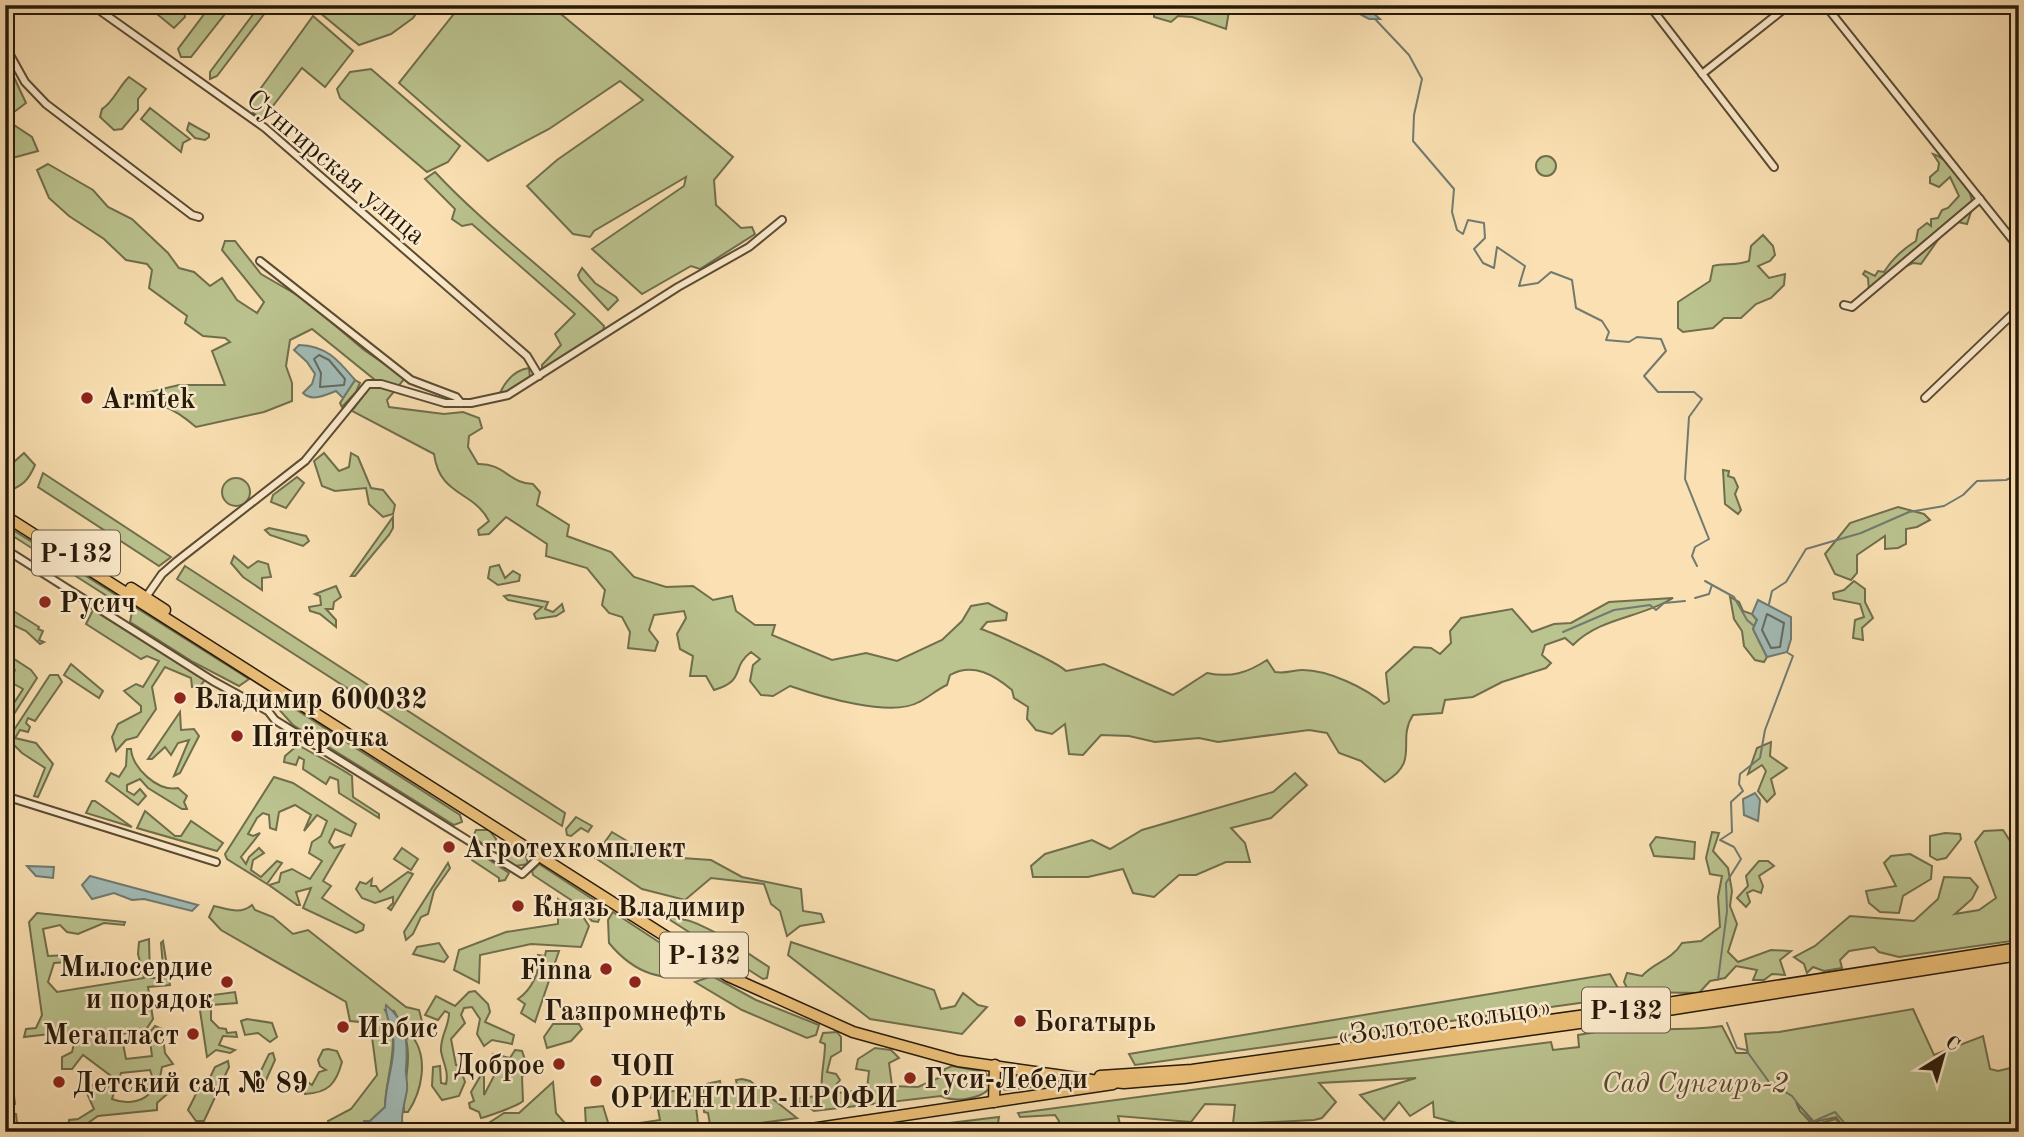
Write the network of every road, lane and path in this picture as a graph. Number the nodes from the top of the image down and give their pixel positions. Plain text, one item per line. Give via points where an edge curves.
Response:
1 (92, 5) edge
2 (1649, 5) edge
3 (1789, 5) edge
4 (1825, 5) edge
5 (5, 46) edge
6 (1702, 74) junction
7 (1774, 167) dead end
8 (1980, 199) junction
9 (199, 217) dead end
10 (782, 220) dead end
11 (2019, 233) edge
12 (2011, 239) junction
13 (2019, 248) edge
14 (260, 261) dead end
15 (1844, 305) dead end
16 (2019, 308) edge
17 (539, 376) junction
18 (1925, 398) dead end
19 (461, 403) junction
20 (5, 508) edge
21 (5, 516) edge
22 (5, 549) edge
23 (146, 597) junction
24 (5, 796) edge
25 (539, 858) junction
26 (216, 862) dead end
27 (2019, 948) edge
28 (2019, 955) edge
29 (995, 1065) junction
30 (1058, 1075) junction
31 (1124, 1083) junction
32 (1058, 1093) junction
33 (993, 1102) junction
34 (791, 1132) edge

1 - 17 street, Сунгирская улица via 265,128 527,356
2 - 6 street
3 - 6 street
4 - 8 street
5 - 9 street via 25,82 46,104
6 - 7 street
8 - 12 street
8 - 15 street via 1853,307
10 - 17 street via 749,247
11 - 12 street
12 - 13 street
14 - 19 street via 411,380
16 - 18 street
17 - 19 street via 508,396
19 - 23 street via 368,384 305,461 177,561
20 - 23 main road, Р-132
21 - 25 main road, Р-132
22 - 25 street via 522,874
23 - 29 main road, Р-132 via 731,971 862,1028
24 - 26 street
25 - 29 main road, Р-132 via 692,956 780,1002 898,1046
27 - 30 main road, «Золотое кольцо» / Р-132 via 1232,1064 1150,1073
28 - 31 main road, «Золотое кольцо» / Р-132 via 1575,1024 1197,1077
29 - 30 main road, Р-132
29 - 33 main road
30 - 31 main road, Р-132
30 - 32 main road via 1063,1085
31 - 32 main road
32 - 33 main road
33 - 34 main road

